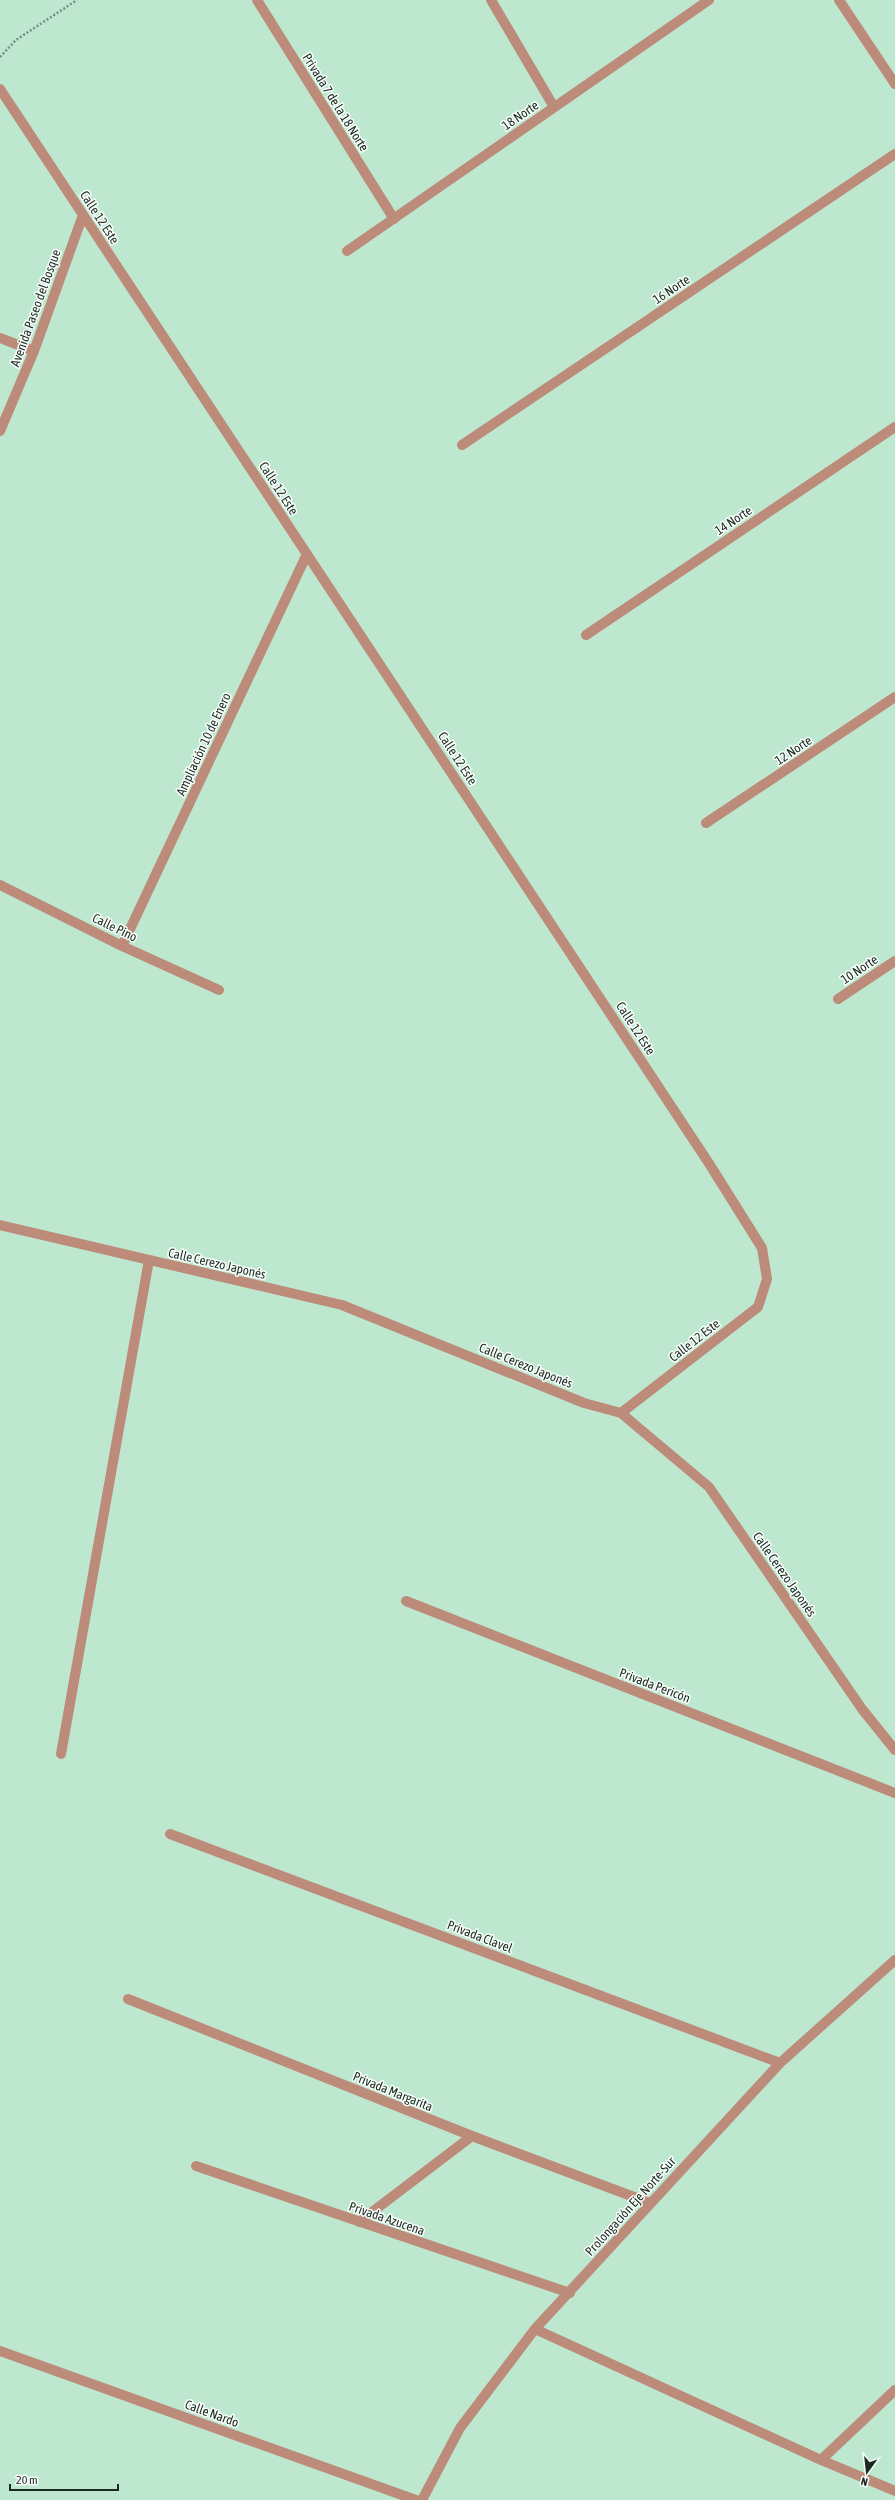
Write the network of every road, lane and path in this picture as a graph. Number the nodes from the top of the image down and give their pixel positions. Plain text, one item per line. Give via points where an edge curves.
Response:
1 (76, 0) edge
2 (257, 0) edge
3 (491, 0) edge
4 (709, 0) edge
5 (839, 0) edge
6 (0, 57) edge
7 (895, 84) edge
8 (0, 89) edge
9 (554, 108) junction
10 (895, 154) edge
11 (83, 215) junction
12 (394, 218) junction
13 (347, 251) dead end
14 (0, 338) edge
15 (34, 351) junction
16 (895, 427) edge
17 (0, 431) edge
18 (462, 445) dead end
19 (307, 554) junction
20 (586, 635) dead end
21 (895, 697) edge
22 (706, 823) dead end
23 (0, 885) edge
24 (122, 946) junction
25 (895, 961) edge
26 (219, 990) dead end
27 (838, 999) dead end
28 (0, 1225) edge
29 (149, 1260) junction
30 (621, 1413) junction
31 (406, 1601) dead end
32 (895, 1750) edge
33 (61, 1754) dead end
34 (895, 1793) edge
35 (170, 1834) dead end
36 (895, 1960) edge
37 (128, 1999) dead end
38 (780, 2063) junction
39 (472, 2136) junction
40 (196, 2166) dead end
41 (650, 2203) junction
42 (359, 2222) junction
43 (570, 2293) junction
44 (536, 2329) junction
45 (0, 2351) edge
46 (895, 2390) edge
47 (821, 2460) junction
48 (895, 2491) edge
49 (416, 2500) edge
50 (422, 2500) edge

1 - 6 path via 16,40
2 - 12 street, Privada 7 de la 18 Norte
3 - 9 street
4 - 9 street, 18 Norte
5 - 7 street
8 - 11 street, Calle 12 Este
9 - 12 street, 18 Norte
10 - 18 street, 16 Norte
11 - 15 street, Avenida Paseo del Bosque
11 - 19 street, Calle 12 Este
12 - 13 street, 18 Norte
14 - 15 street
15 - 17 street, Avenida Paseo del Bosque
16 - 20 street, 14 Norte
19 - 24 street, Ampliación 10 de Enero
19 - 30 street, Calle 12 Este via 710,1165 762,1248 766,1279 758,1307
21 - 22 street, 12 Norte
23 - 24 street, Calle Pino
24 - 26 street, Calle Pino
25 - 27 street, 10 Norte
28 - 29 street, Calle Cerezo Japonés
29 - 30 street, Calle Cerezo Japonés via 342,1305 584,1403
29 - 33 street
30 - 32 street, Calle Cerezo Japonés via 709,1487 862,1709
31 - 34 street, Privada Pericón
35 - 38 street, Privada Clavel
36 - 38 street, Prolongación Eje Norte-Sur
37 - 39 street, Privada Margarita
38 - 41 street, Prolongación Eje Norte-Sur
39 - 41 street, Privada Margarita
39 - 42 street
40 - 42 street, Privada Azucena
41 - 43 street, Prolongación Eje Norte-Sur
42 - 43 street, Privada Azucena
43 - 44 street, Prolongación Eje Norte-Sur
44 - 47 street
44 - 50 street, Prolongación Eje Norte-Sur via 460,2428
45 - 49 street, Calle Nardo
46 - 47 street
47 - 48 street

